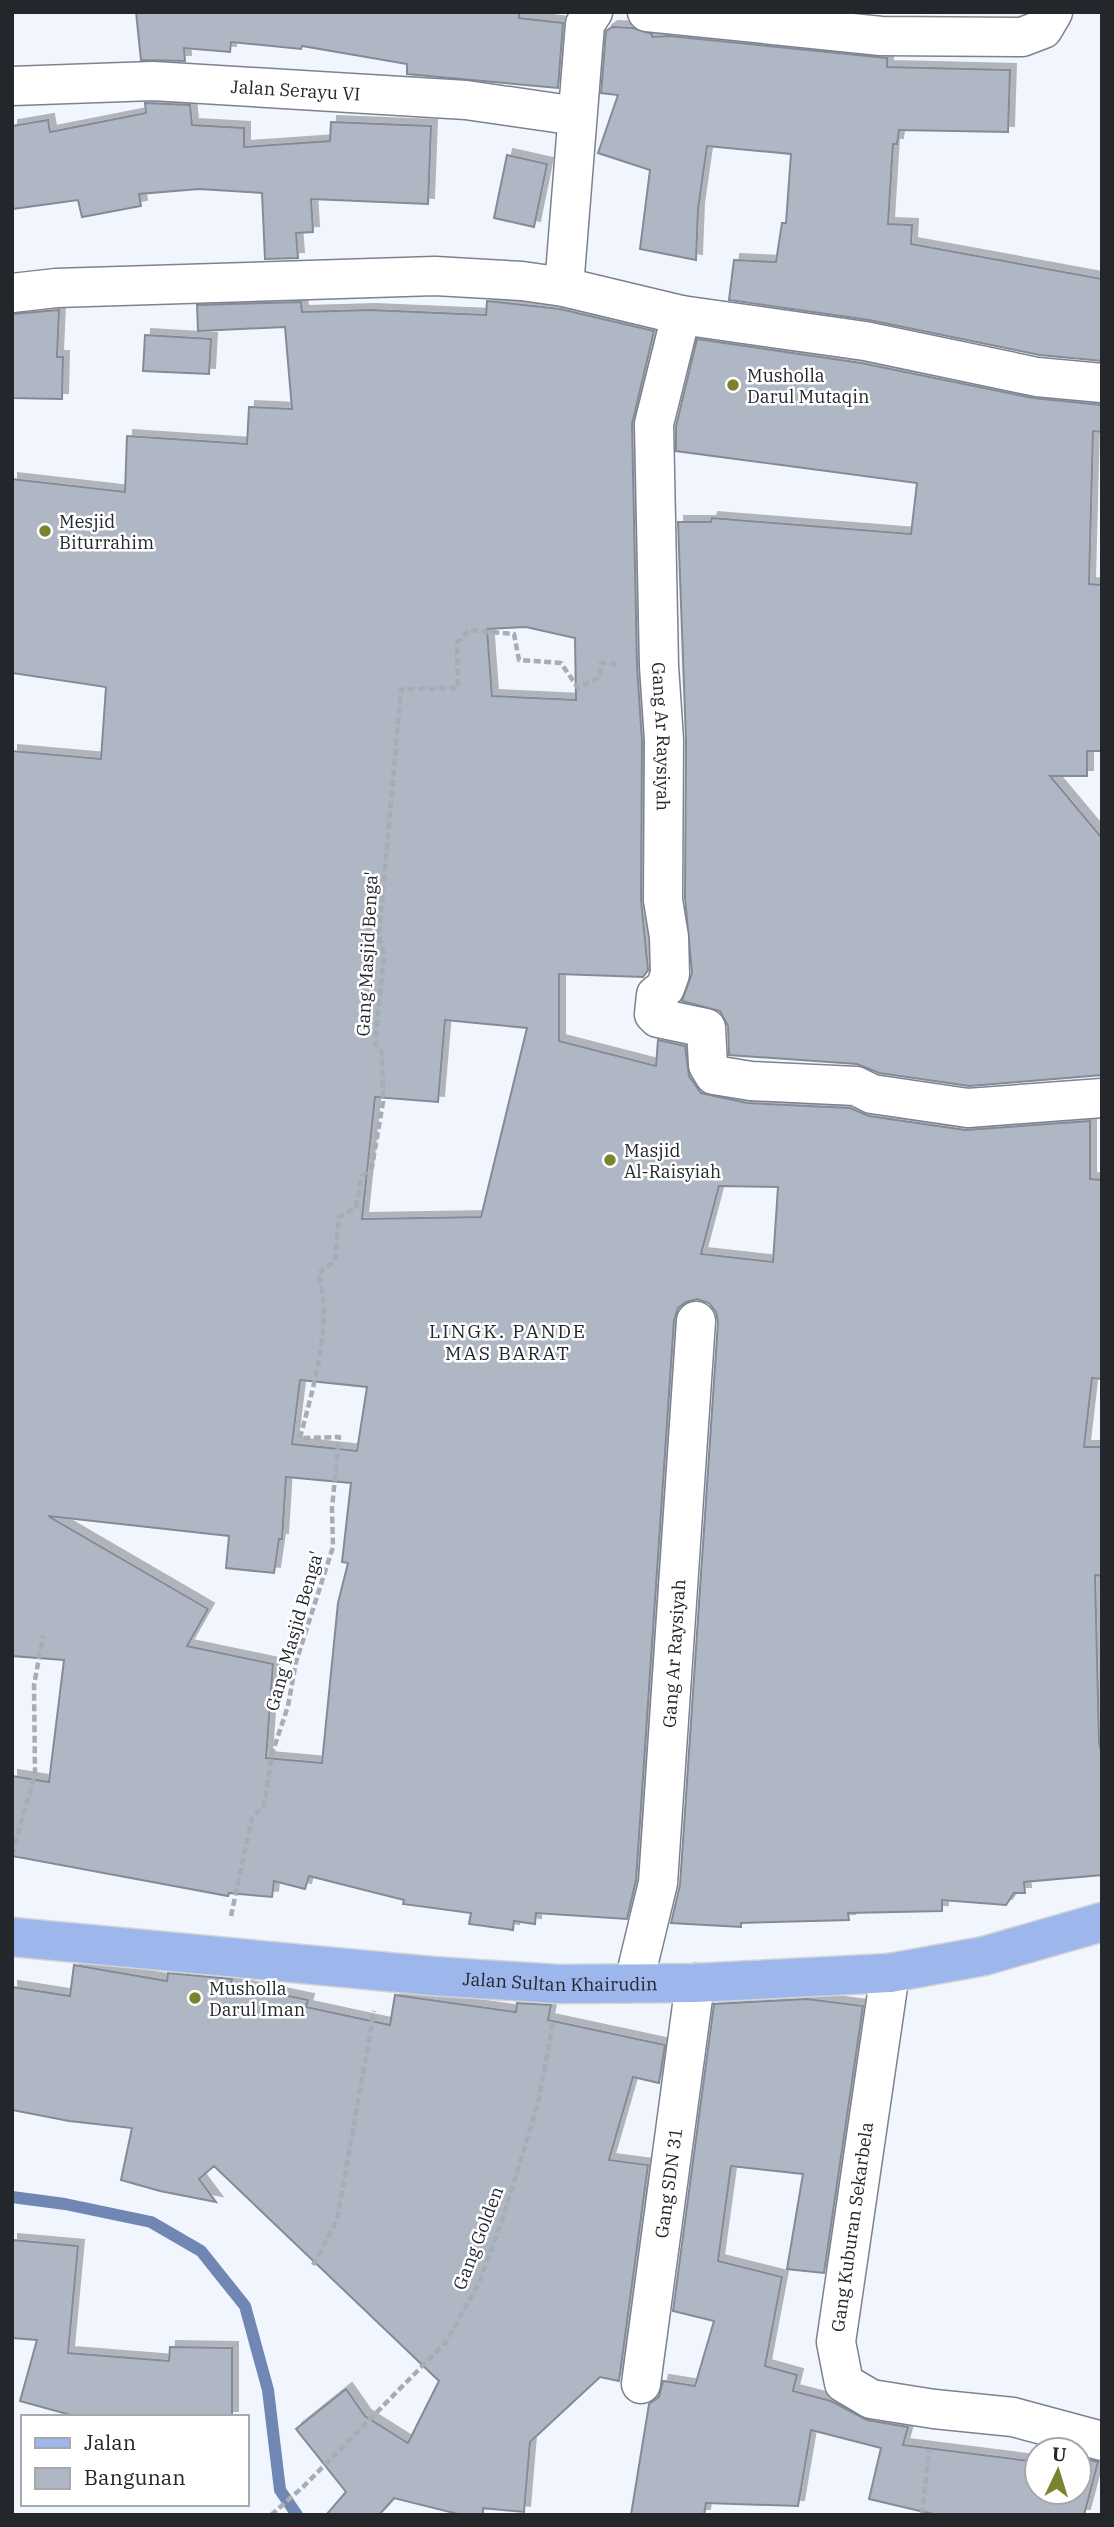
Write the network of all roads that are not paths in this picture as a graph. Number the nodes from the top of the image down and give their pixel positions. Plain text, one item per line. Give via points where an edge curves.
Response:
1 (593, 12) edge
2 (647, 12) edge
3 (1054, 12) edge
4 (12, 86) edge
5 (577, 116) junction
6 (564, 287) junction
7 (12, 293) edge
8 (681, 315) junction
9 (1102, 383) edge
10 (1102, 1098) edge
11 (696, 1321) dead end
12 (1102, 1922) edge
13 (12, 1937) edge
14 (890, 1973) junction
15 (634, 1982) junction
16 (695, 1983) junction
17 (641, 2384) dead end
18 (1102, 2441) edge

1 - 5 street via 585,24
2 - 3 street via 880,37 1022,37 1043,29
4 - 5 street, Jalan Serayu VI via 153,81 466,100
5 - 6 street
6 - 7 street via 435,276
6 - 8 street
8 - 9 street via 865,341 1037,377
8 - 10 street, Gang Ar Raysiyah via 654,424 664,740 663,900 670,974 665,988 656,995 654,1014 706,1028 714,1075 856,1086 873,1094 968,1108
11 - 15 street, Gang Ar Raysiyah via 659,1883
12 - 14 main road, Jalan Sultan Khairudin via 984,1956
13 - 15 main road, Jalan Sultan Khairudin via 432,1976 558,1984
14 - 16 main road, Jalan Sultan Khairudin
14 - 18 street, Gang Kuburan Sekarbela via 836,2342 844,2383 871,2399 1013,2417
15 - 16 main road, Jalan Sultan Khairudin
16 - 17 street, Gang SDN 31

